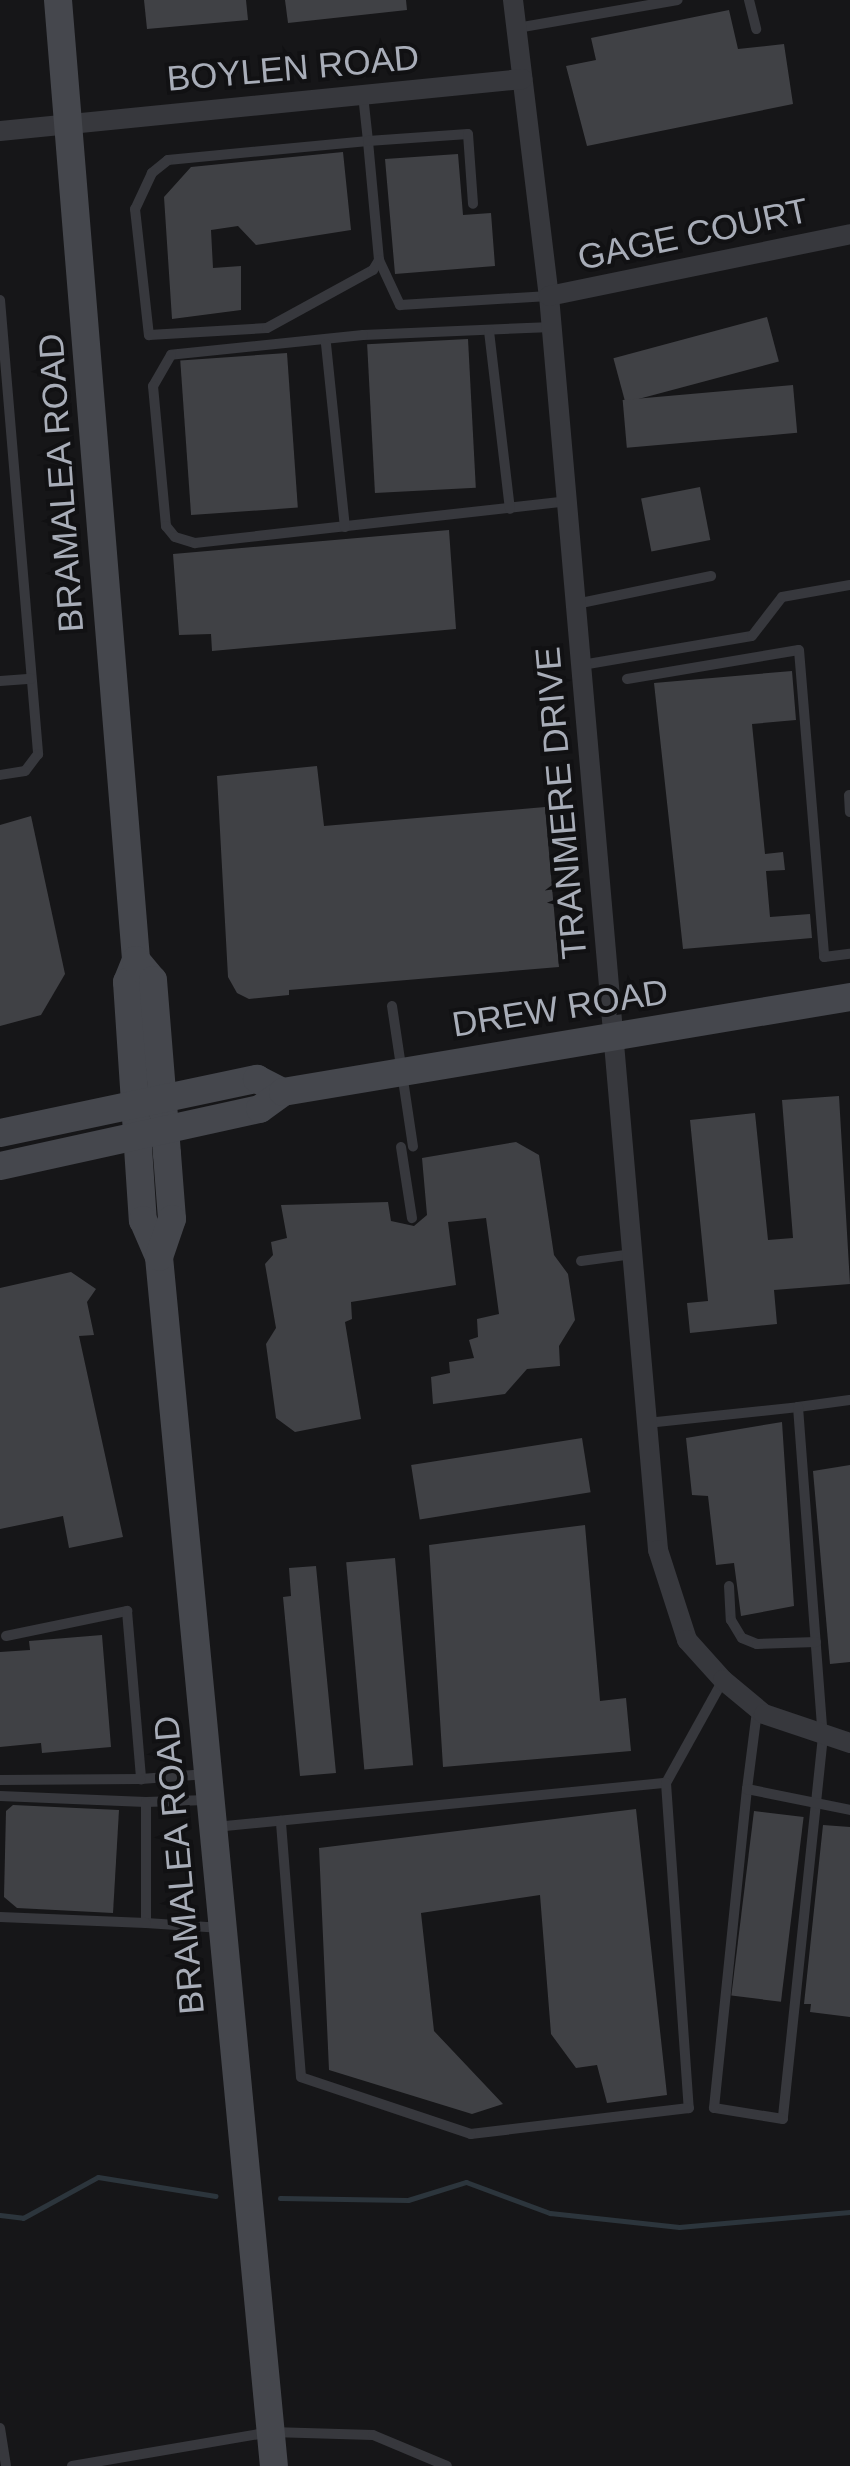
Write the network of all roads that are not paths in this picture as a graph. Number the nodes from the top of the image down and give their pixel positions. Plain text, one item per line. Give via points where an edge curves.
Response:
1 (58, 0) edge
2 (512, 0) edge
3 (678, 0) edge
4 (748, 0) edge
5 (517, 28) junction
6 (756, 29) dead end
7 (522, 79) junction
8 (363, 94) junction
9 (71, 122) junction
10 (0, 131) edge
11 (368, 141) junction
12 (473, 204) dead end
13 (850, 234) edge
14 (379, 260) junction
15 (549, 296) junction
16 (0, 300) edge
17 (552, 327) junction
18 (489, 332) junction
19 (326, 344) junction
20 (567, 501) junction
21 (510, 509) junction
22 (344, 527) junction
23 (712, 576) dead end
24 (850, 586) edge
25 (576, 604) junction
26 (582, 665) junction
27 (31, 679) junction
28 (627, 679) dead end
29 (0, 681) edge
30 (0, 775) edge
31 (849, 795) edge
32 (850, 812) edge
33 (850, 954) edge
34 (136, 960) junction
35 (850, 995) edge
36 (392, 1006) dead end
37 (615, 1036) junction
38 (401, 1072) junction
39 (282, 1092) junction
40 (162, 1098) junction
41 (134, 1105) junction
42 (165, 1129) junction
43 (0, 1133) edge
44 (137, 1136) junction
45 (0, 1166) edge
46 (412, 1218) dead end
47 (633, 1254) junction
48 (159, 1257) junction
49 (581, 1261) dead end
50 (850, 1400) edge
51 (798, 1407) junction
52 (648, 1423) junction
53 (729, 1586) dead end
54 (6, 1636) dead end
55 (816, 1642) junction
56 (723, 1680) junction
57 (758, 1709) junction
58 (824, 1736) junction
59 (850, 1743) edge
60 (141, 1779) junction
61 (0, 1780) edge
62 (666, 1783) junction
63 (747, 1789) junction
64 (0, 1796) edge
65 (211, 1800) junction
66 (146, 1802) junction
67 (816, 1804) junction
68 (850, 1810) edge
69 (281, 1821) junction
70 (0, 1917) edge
71 (146, 1923) junction
72 (223, 1928) junction
73 (0, 2428) edge
74 (271, 2432) junction
75 (6, 2466) edge
76 (72, 2466) edge
77 (274, 2466) edge
78 (447, 2466) edge

1 - 9 main road, BRAMALEA ROAD
2 - 5 street, TRANMERE DRIVE
3 - 5 lane
4 - 6 lane
5 - 7 street, TRANMERE DRIVE
7 - 8 street, BOYLEN ROAD
7 - 15 street, TRANMERE DRIVE
8 - 9 street, BOYLEN ROAD
8 - 11 lane
9 - 10 street, BOYLEN ROAD
9 - 34 main road, BRAMALEA ROAD
11 - 12 lane via 468,134
11 - 14 lane
11 - 14 lane via 168,160 152,172 135,209 150,334 266,328 373,270
13 - 15 street, GAGE COURT
14 - 15 lane via 400,305
15 - 17 street, TRANMERE DRIVE
16 - 27 lane
17 - 18 lane
17 - 20 street, TRANMERE DRIVE
18 - 19 lane via 363,335
18 - 21 lane
19 - 22 lane
19 - 22 lane via 171,356 153,386 166,526 195,543
20 - 21 lane
20 - 25 street, TRANMERE DRIVE
21 - 22 lane
23 - 25 lane
24 - 26 lane via 782,597 752,636
25 - 26 street, TRANMERE DRIVE
26 - 37 street, TRANMERE DRIVE
27 - 29 lane
27 - 30 lane via 38,754 25,771
28 - 33 lane via 799,650 824,956
31 - 32 lane
34 - 40 main road, BRAMALEA ROAD via 153,980
34 - 41 main road, BRAMALEA ROAD via 126,982
35 - 37 main road, DREW ROAD
36 - 38 lane
37 - 38 main road, DREW ROAD
37 - 47 street, TRANMERE DRIVE
38 - 39 main road, DREW ROAD
38 - 46 lane
39 - 40 main road, DREW ROAD via 257,1080
39 - 42 main road, DREW ROAD via 260,1109
40 - 41 main road, DREW ROAD
40 - 42 main road, BRAMALEA ROAD
41 - 43 main road, DREW ROAD
41 - 44 main road, BRAMALEA ROAD
42 - 44 main road, DREW ROAD
42 - 48 main road, BRAMALEA ROAD via 172,1219
44 - 45 main road, DREW ROAD
44 - 48 main road, BRAMALEA ROAD via 144,1220
47 - 49 lane
47 - 52 street, TRANMERE DRIVE
48 - 65 main road, BRAMALEA ROAD
50 - 51 lane
51 - 52 lane
51 - 55 lane
52 - 56 street, TRANMERE DRIVE via 658,1550 670,1594 687,1640
53 - 55 lane via 732,1620 742,1638 757,1644
54 - 60 lane via 127,1611
55 - 58 lane
56 - 57 street, TRANMERE DRIVE
56 - 62 lane
57 - 58 street, TRANMERE DRIVE
57 - 63 lane
58 - 59 street, TRANMERE DRIVE
58 - 67 lane
60 - 61 lane
60 - 65 lane
62 - 69 lane
62 - 69 lane via 689,2108 471,2134 301,2077
63 - 67 lane
63 - 67 lane via 714,2108 782,2118
64 - 66 lane
65 - 66 lane
65 - 69 lane
65 - 72 main road, BRAMALEA ROAD
66 - 71 lane
67 - 68 lane
70 - 71 lane
71 - 72 lane
72 - 74 main road, BRAMALEA ROAD
73 - 75 lane
74 - 76 lane
74 - 77 main road, BRAMALEA ROAD
74 - 78 lane via 373,2436

